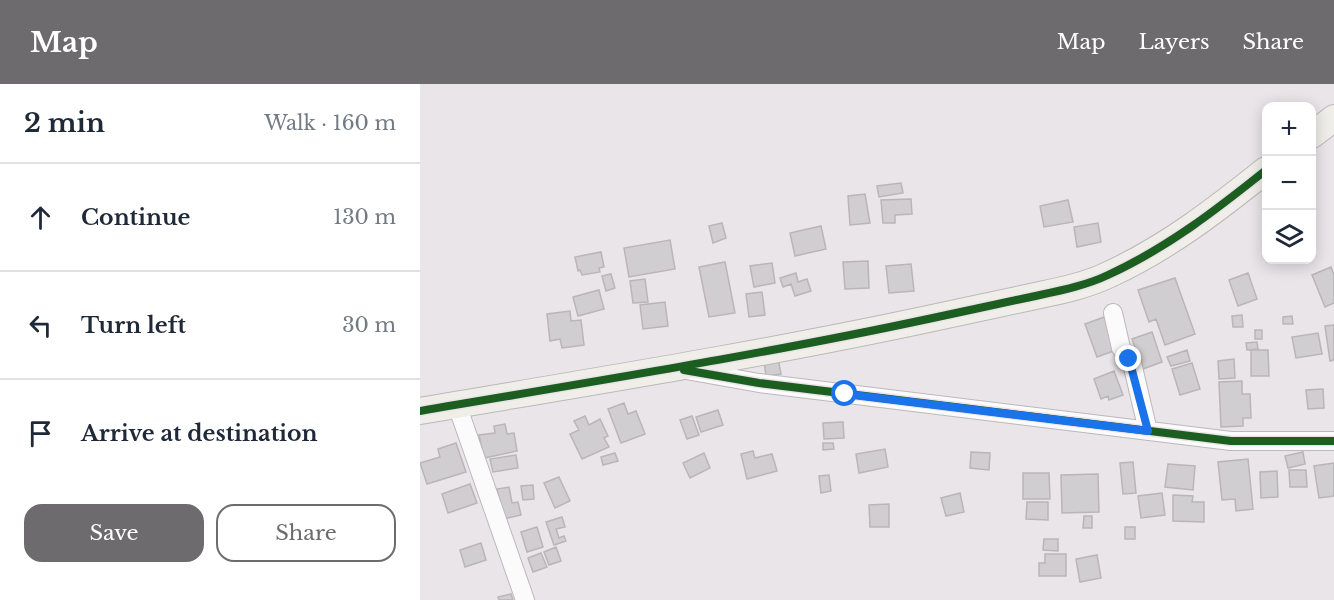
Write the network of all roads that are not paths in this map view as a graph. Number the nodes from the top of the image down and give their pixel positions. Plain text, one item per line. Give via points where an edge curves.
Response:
1 (1334, 118) edge
2 (1316, 131) edge
3 (1262, 173) edge
4 (1113, 313) dead end
5 (675, 368) junction
6 (457, 405) junction
7 (420, 411) edge
8 (1148, 431) junction
9 (1334, 441) edge
10 (525, 600) edge

1 - 2 street
3 - 5 street via 1199,224 1107,276 1086,283 880,330
4 - 8 street via 1120,348 1131,363
5 - 6 street
5 - 8 street via 759,383
6 - 7 street
6 - 10 street
8 - 9 street via 1231,441

